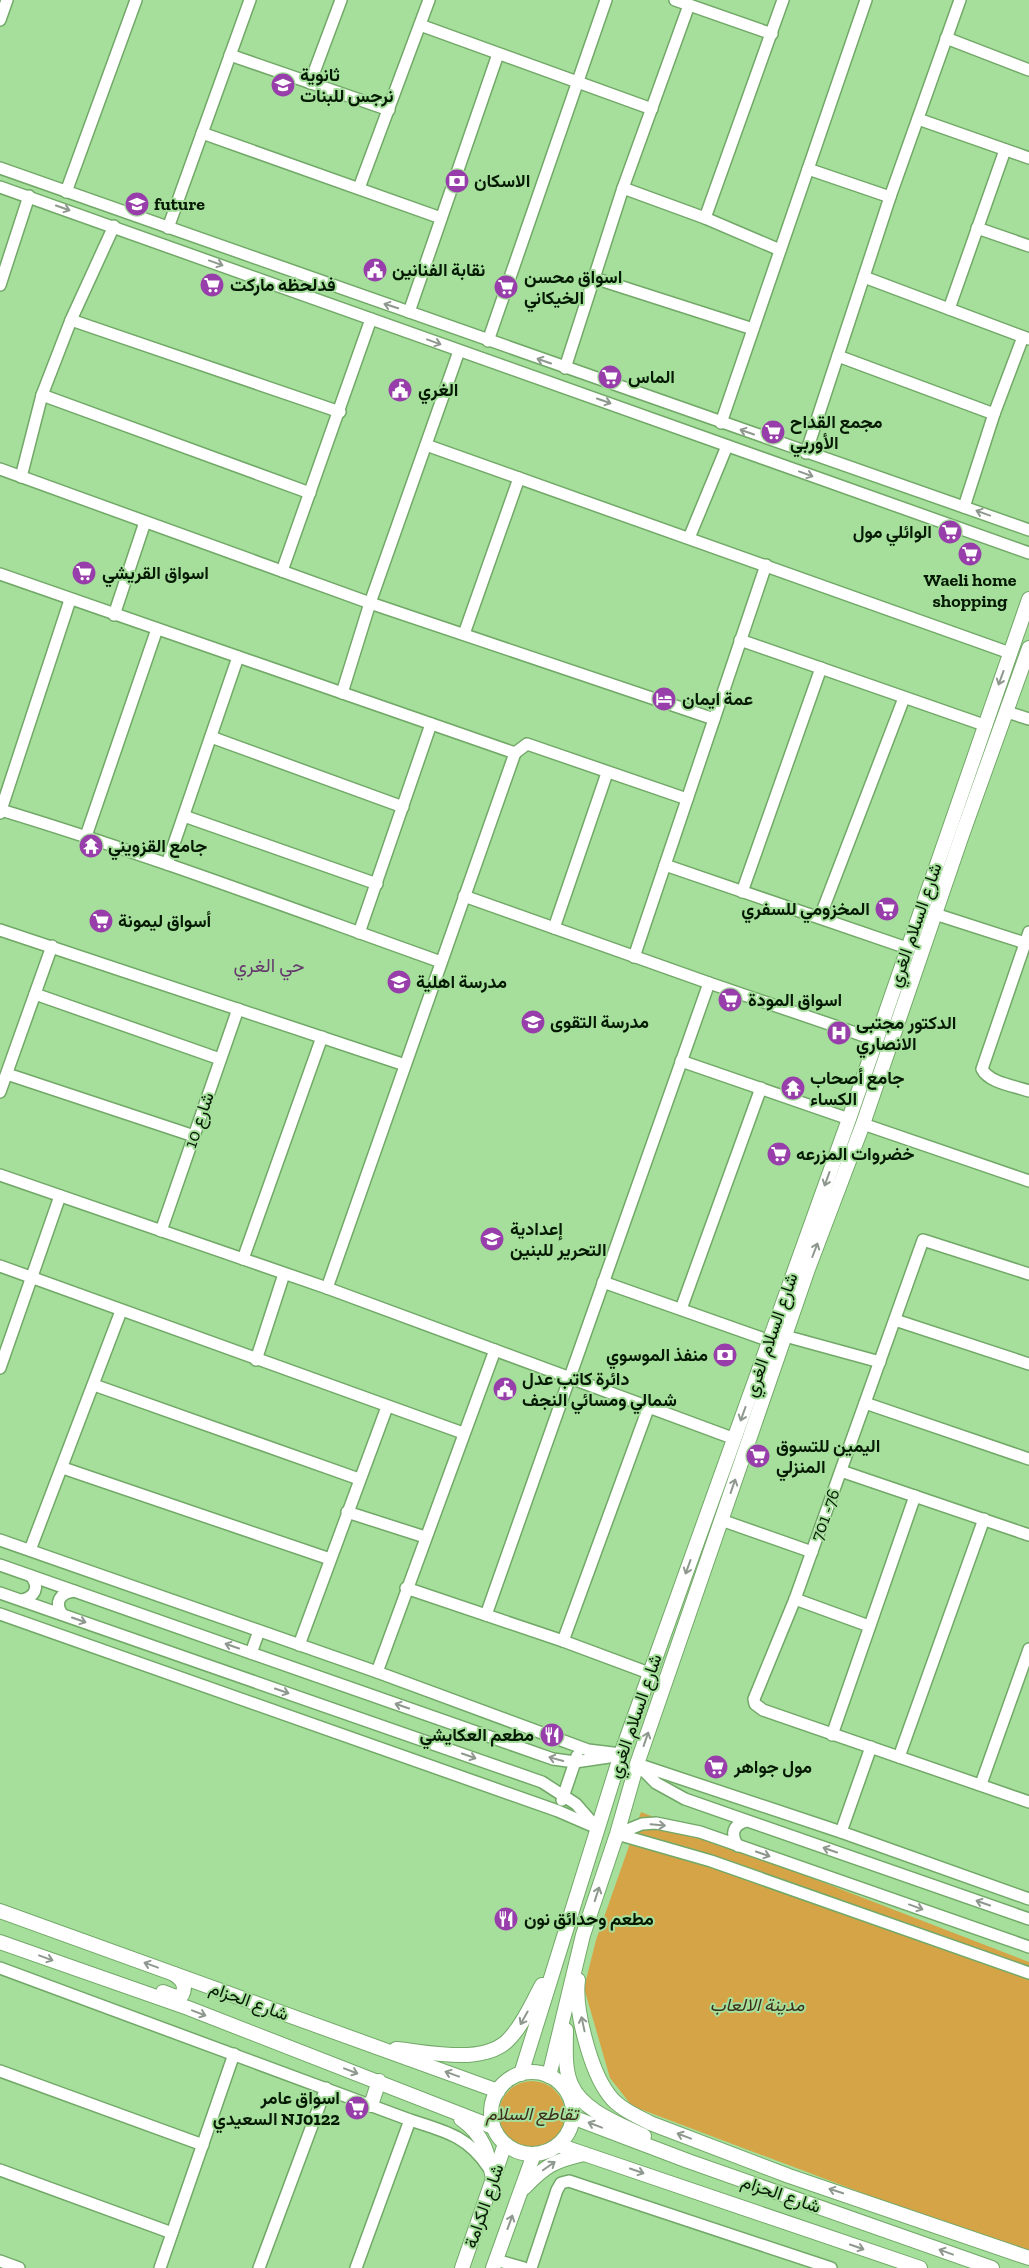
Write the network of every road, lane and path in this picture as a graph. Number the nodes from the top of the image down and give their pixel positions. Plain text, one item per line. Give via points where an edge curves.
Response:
1 (7, 0) edge
2 (136, 0) edge
3 (250, 0) edge
4 (340, 0) edge
5 (429, 0) edge
6 (606, 0) edge
7 (675, 0) edge
8 (783, 0) edge
9 (866, 0) edge
10 (960, 0) edge
11 (689, 5) junction
12 (0, 20) edge
13 (420, 25) junction
14 (772, 34) junction
15 (946, 38) junction
16 (498, 54) junction
17 (230, 55) junction
18 (1029, 70) edge
19 (577, 83) junction
20 (310, 84) junction
21 (652, 109) junction
22 (390, 110) junction
23 (918, 119) junction
24 (202, 133) junction
25 (1006, 150) junction
26 (1029, 158) edge
27 (0, 168) edge
28 (808, 169) junction
29 (0, 187) edge
30 (360, 188) junction
31 (624, 188) junction
32 (66, 192) junction
33 (29, 196) junction
34 (890, 198) junction
35 (441, 218) junction
36 (705, 218) junction
37 (114, 226) junction
38 (168, 228) junction
39 (977, 228) junction
40 (1029, 246) edge
41 (780, 250) junction
42 (251, 257) junction
43 (245, 273) junction
44 (864, 277) junction
45 (594, 278) junction
46 (0, 285) edge
47 (949, 309) junction
48 (409, 312) junction
49 (371, 319) junction
50 (71, 320) junction
51 (753, 329) junction
52 (1026, 338) edge
53 (488, 341) junction
54 (459, 351) junction
55 (838, 356) junction
56 (566, 368) junction
57 (630, 390) junction
58 (42, 395) junction
59 (624, 407) junction
60 (340, 412) junction
61 (994, 414) junction
62 (720, 423) junction
63 (426, 445) junction
64 (727, 446) junction
65 (806, 453) junction
66 (0, 469) edge
67 (21, 477) junction
68 (519, 478) junction
69 (310, 493) junction
70 (964, 506) junction
71 (146, 522) junction
72 (1029, 530) edge
73 (689, 538) junction
74 (1029, 553) edge
75 (766, 565) junction
76 (282, 571) junction
77 (0, 574) edge
78 (1029, 599) edge
79 (70, 600) junction
80 (370, 603) junction
81 (114, 615) junction
82 (157, 629) junction
83 (464, 634) junction
84 (740, 640) junction
85 (1029, 648) edge
86 (1010, 653) junction
87 (238, 657) junction
88 (821, 668) junction
89 (342, 693) junction
90 (904, 698) junction
91 (1007, 712) junction
92 (714, 719) junction
93 (1029, 719) edge
94 (431, 724) junction
95 (984, 725) junction
96 (211, 737) junction
97 (515, 753) junction
98 (607, 772) junction
99 (687, 799) junction
100 (403, 807) junction
101 (1, 812) edge
102 (184, 816) junction
103 (955, 833) junction
104 (86, 836) junction
105 (167, 864) junction
106 (665, 865) junction
107 (377, 884) junction
108 (742, 892) junction
109 (464, 896) junction
110 (935, 914) junction
111 (820, 917) junction
112 (554, 928) junction
113 (0, 930) edge
114 (359, 933) junction
115 (1027, 938) edge
116 (52, 946) junction
117 (907, 948) junction
118 (634, 956) junction
119 (441, 962) junction
120 (709, 983) junction
121 (35, 994) junction
122 (238, 1009) junction
123 (322, 1037) junction
124 (876, 1040) junction
125 (220, 1059) junction
126 (681, 1061) junction
127 (405, 1065) junction
128 (7, 1074) junction
129 (762, 1088) junction
130 (1029, 1091) edge
131 (0, 1092) edge
132 (849, 1119) junction
133 (863, 1124) junction
134 (194, 1136) junction
135 (0, 1175) edge
136 (1029, 1180) edge
137 (60, 1196) junction
138 (161, 1230) junction
139 (243, 1259) junction
140 (0, 1266) edge
141 (802, 1266) junction
142 (284, 1274) junction
143 (1029, 1274) edge
144 (32, 1277) junction
145 (603, 1282) junction
146 (327, 1288) junction
147 (681, 1309) junction
148 (121, 1311) junction
149 (895, 1320) junction
150 (785, 1336) junction
151 (770, 1341) junction
152 (495, 1350) junction
153 (256, 1360) junction
154 (880, 1362) junction
155 (1029, 1364) edge
156 (0, 1368) edge
157 (570, 1377) junction
158 (94, 1385) junction
159 (865, 1403) junction
160 (649, 1406) junction
161 (387, 1407) junction
162 (463, 1433) junction
163 (735, 1438) junction
164 (1029, 1459) edge
165 (63, 1468) junction
166 (841, 1471) junction
167 (360, 1480) junction
168 (915, 1496) junction
169 (347, 1512) junction
170 (984, 1519) junction
171 (721, 1520) junction
172 (1029, 1535) edge
173 (425, 1538) junction
174 (0, 1540) edge
175 (696, 1545) junction
176 (30, 1550) junction
177 (711, 1550) junction
178 (812, 1552) junction
179 (330, 1559) junction
180 (0, 1565) edge
181 (31, 1576) junction
182 (406, 1588) junction
183 (74, 1591) junction
184 (0, 1593) edge
185 (795, 1599) junction
186 (22, 1600) junction
187 (0, 1614) edge
188 (62, 1614) junction
189 (486, 1615) junction
190 (869, 1626) junction
191 (260, 1631) junction
192 (563, 1641) junction
193 (299, 1645) junction
194 (1029, 1649) edge
195 (252, 1653) junction
196 (377, 1672) junction
197 (649, 1673) junction
198 (242, 1677) junction
199 (235, 1698) junction
200 (832, 1735) junction
201 (871, 1747) junction
202 (580, 1748) junction
203 (621, 1754) junction
204 (899, 1757) junction
205 (575, 1762) junction
206 (637, 1764) junction
207 (981, 1784) junction
208 (564, 1794) junction
209 (1029, 1802) edge
210 (558, 1811) junction
211 (746, 1821) junction
212 (597, 1828) junction
213 (841, 1832) junction
214 (617, 1834) junction
215 (738, 1846) junction
216 (1029, 1899) edge
217 (0, 1911) edge
218 (1029, 1919) edge
219 (583, 1937) junction
220 (0, 1942) edge
221 (1029, 1948) edge
222 (556, 1960) junction
223 (0, 1968) edge
224 (172, 1973) junction
225 (1029, 1973) edge
226 (126, 1986) junction
227 (565, 2010) junction
228 (377, 2047) junction
229 (234, 2054) junction
230 (0, 2071) edge
231 (521, 2074) junction
232 (549, 2076) junction
233 (379, 2081) junction
234 (326, 2088) junction
235 (498, 2090) junction
236 (442, 2105) junction
237 (371, 2106) junction
238 (572, 2117) junction
239 (410, 2120) junction
240 (493, 2127) junction
241 (505, 2144) junction
242 (203, 2145) junction
243 (558, 2145) junction
244 (534, 2154) junction
245 (586, 2154) junction
246 (688, 2161) junction
247 (0, 2170) edge
248 (493, 2176) junction
249 (520, 2192) junction
250 (883, 2207) junction
251 (172, 2233) junction
252 (895, 2234) junction
253 (1029, 2258) edge
254 (0, 2261) edge
255 (495, 2264) edge
256 (19, 2268) edge
257 (160, 2268) edge
258 (259, 2268) edge
259 (356, 2268) edge
260 (462, 2268) edge
261 (524, 2268) edge
262 (531, 2268) edge
263 (831, 2268) edge
264 (919, 2268) edge
265 (992, 2268) edge

1 - 12 street
2 - 32 street
3 - 17 street
4 - 20 street
5 - 13 street
6 - 19 street
7 - 11 street
8 - 14 street
9 - 28 street
10 - 15 street
11 - 14 street
11 - 21 street
13 - 16 street
13 - 22 street
14 - 36 street
15 - 18 street
15 - 23 street
16 - 19 street
16 - 35 street
17 - 20 street
17 - 24 street
19 - 21 street
19 - 53 street
20 - 22 street
21 - 31 street
22 - 30 street
23 - 25 street
23 - 34 street
24 - 30 street
24 - 38 street
25 - 26 street
25 - 39 street
27 - 32 street
28 - 34 street
28 - 41 street
29 - 33 street
30 - 35 street
31 - 36 street
31 - 45 street
32 - 38 street
33 -> 37 street
33 - 46 street
34 - 44 street
35 - 48 street
36 - 41 street
37 -> 43 street
37 - 50 street
38 - 42 street
39 - 40 street
39 - 47 street
41 - 51 street
42 - 43 street
48 -> 42 street
43 - 49 street
44 - 47 street
44 - 55 street
45 - 51 street
45 - 56 street
47 - 52 street
48 - 53 street
49 -> 54 street
49 - 60 street
50 - 58 street
50 - 60 street
51 - 62 street
52 - 61 street
56 -> 53 street
54 -> 59 street
54 - 63 street
55 - 61 street
55 - 65 street
56 - 57 street
57 - 59 street
57 - 62 street
58 - 67 street
58 - 69 street
59 - 64 street
60 - 69 street
61 - 70 street
65 -> 62 street
63 - 68 street
63 - 80 street
64 - 73 street
64 -> 74 street
65 - 70 street
66 - 67 street
67 - 71 street
68 - 73 street
68 - 83 street
69 - 76 street
72 -> 70 street
71 - 76 street
71 - 81 street
73 - 75 street
75 - 84 street
75 - 86 street
76 - 80 street
77 - 79 street
78 - 86 main road, شارع السلام الغري
79 - 81 street
79 - 101 street
80 - 83 street
80 - 89 street
81 - 82 street
82 - 87 street
82 - 104 street
83 - 92 street
84 - 88 street
84 - 92 street
85 - 91 main road, شارع السلام الغري
86 -> 95 main road, شارع السلام الغري
87 - 89 street
87 - 96 street
88 - 90 street
88 - 108 street
89 - 94 street
90 - 95 street
90 - 111 street
91 - 93 street
91 - 103 main road, شارع السلام الغري
92 - 99 street
94 - 97 street
94 - 100 street
95 - 103 main road, شارع السلام الغري
96 - 100 street
96 - 102 street
97 - 98 street via 527,744
97 - 109 street
98 - 99 street
98 - 112 street
99 - 106 street
100 - 107 street
101 - 104 street
102 - 105 street
102 - 107 street
103 - 110 main road, شارع السلام الغري
103 - 117 main road, شارع السلام الغري
104 - 105 street
105 - 114 street
106 - 108 street
106 - 118 street
107 - 114 street
108 - 111 street
109 - 112 street
109 - 119 street
110 - 115 street
110 - 133 main road, شارع السلام الغري
111 - 117 street
112 - 118 street
113 - 116 street
114 - 119 street
115 - 130 street via 982,1069 992,1078
116 - 121 street
116 - 122 street
117 - 124 main road, شارع السلام الغري
118 - 120 street
119 - 127 street
120 - 124 street
120 - 126 street
121 - 125 street
121 - 128 street
122 - 123 street
122 - 125 street, شارع 10
123 - 127 street
123 - 139 street
124 - 132 main road, شارع السلام الغري
125 - 134 street, شارع 10
126 - 129 street
126 - 145 street
127 - 146 street
128 - 131 street
128 - 134 street
129 - 132 street
129 - 147 street
132 -> 141 main road, شارع السلام الغري
133 - 136 street
141 -> 133 main road, شارع السلام الغري
134 - 138 street, شارع 10
135 - 137 street
137 - 138 street
137 - 144 street
138 - 139 street
139 - 142 street
140 - 144 street
141 - 150 main road, شارع السلام الغري
141 - 151 main road, شارع السلام الغري
142 - 146 street
142 - 153 street
143 - 149 street, 701 -76 via 924,1240
144 - 148 street
144 - 156 street
145 - 147 street
145 - 157 street
146 - 152 street
147 - 151 street
148 - 153 street
148 - 158 street
149 - 154 street, 701 -76
149 - 155 street
150 - 154 street
171 -> 150 main road, شارع السلام الغري
151 -> 163 main road, شارع السلام الغري
152 - 157 street
152 - 162 street
153 - 161 street
154 - 159 street, 701 -76
157 - 160 street
157 - 189 street
158 - 165 street
158 - 167 street
159 - 164 street
159 - 166 street, 701 -76
160 - 163 street
160 - 192 street
161 - 162 street
161 - 167 street
162 - 173 street
163 - 175 main road, شارع السلام الغري
165 - 176 street
165 - 179 street
166 - 168 street
166 - 178 street, 701 -76
167 - 169 street
168 - 170 street
168 - 190 street
169 - 173 street
169 - 179 street
170 - 172 street
170 - 204 street
171 - 177 main road, شارع السلام الغري
171 - 178 street
173 - 182 street
174 - 176 street
175 - 177 main road
175 -> 197 main road, شارع السلام الغري
176 - 191 street
206 -> 177 main road, شارع السلام الغري
178 - 185 street, 701 -76
179 - 193 street
180 - 181 street
181 - 183 street
181 - 186 street via 36,1584 35,1591 31,1597
182 - 189 street
182 - 196 street
183 - 188 street via 63,1594 59,1599
195 -> 183 street
184 - 186 street
185 - 190 street
185 - 200 street, 701 -76 via 754,1699 758,1708
186 - 188 street
187 - 199 street
188 -> 198 street
189 - 192 street
190 - 200 street
191 - 193 street
191 - 195 street
192 - 197 street
193 - 196 street
194 - 207 street
205 -> 195 street via 553,1758
196 - 202 street
197 - 203 main road, شارع السلام الغري
198 - 199 street
198 -> 208 street via 542,1782
199 - 210 street
200 - 201 street
201 - 204 street
201 - 213 street
202 - 203 street
202 - 205 street
203 - 205 street
203 - 212 main road, شارع السلام الغري
204 - 207 street
205 - 208 street
206 - 211 street via 656,1783 685,1799
206 - 213 street
206 - 214 main road, شارع السلام الغري
207 - 209 street
208 - 210 street
208 - 212 street
210 - 212 street
211 - 215 street via 734,1830 733,1837
218 -> 211 street
212 - 222 main road, شارع السلام الغري
213 - 216 street
214 -> 215 street via 642,1824 656,1823 700,1832
219 -> 214 main road, شارع السلام الغري
214 - 225 street via 711,1861
215 -> 221 street
224 -> 217 main road, شارع الحزام
219 - 227 main road, شارع السلام الغري
250 -> 219 main road via 650,2123 609,2096 589,2054 576,1992
220 -> 226 main road, شارع الحزام
222 -> 228 main road via 519,2026 500,2047 479,2055
222 - 231 main road, شارع السلام الغري
223 - 229 street
224 - 226 main road via 185,1987 182,1995 176,1997 139,1985
224 - 228 main road, شارع الحزام
226 -> 233 main road, شارع الحزام
227 - 232 main road, شارع السلام الغري
227 - 246 main road via 567,2068 571,2085 582,2099 592,2108
235 -> 228 main road, شارع الحزام
229 - 234 street
229 - 242 street
230 - 242 street
231 - 232 main road via 536,2072
231 - 235 main road via 512,2077
232 - 238 main road via 567,2093 572,2104
233 - 236 main road, شارع الحزام
233 - 237 main road
234 - 237 street
234 - 258 street
235 - 240 main road via 491,2108
236 - 240 main road, شارع الحزام
236 - 248 main road via 478,2133
237 - 239 street
238 - 243 main road via 565,2137
246 -> 238 main road, شارع الحزام
239 - 248 street via 446,2131 468,2143
239 - 259 street
240 - 241 main road
241 - 244 main road
241 - 248 main road, شارع الكرامة
242 - 251 street
243 - 244 main road
243 - 245 main road, شارع الحزام
244 - 249 main road, شارع الكرامة
249 -> 245 main road via 550,2164
245 -> 264 main road, شارع الحزام
246 - 252 main road, شارع الحزام
247 - 251 street
248 - 260 main road, شارع الكرامة
255 -> 249 main road, شارع الكرامة
250 - 252 main road
250 - 253 main road
251 - 257 street
265 -> 252 main road, شارع الحزام
254 - 256 street
255 - 261 street
262 - 263 street via 557,2190 561,2183 568,2181

